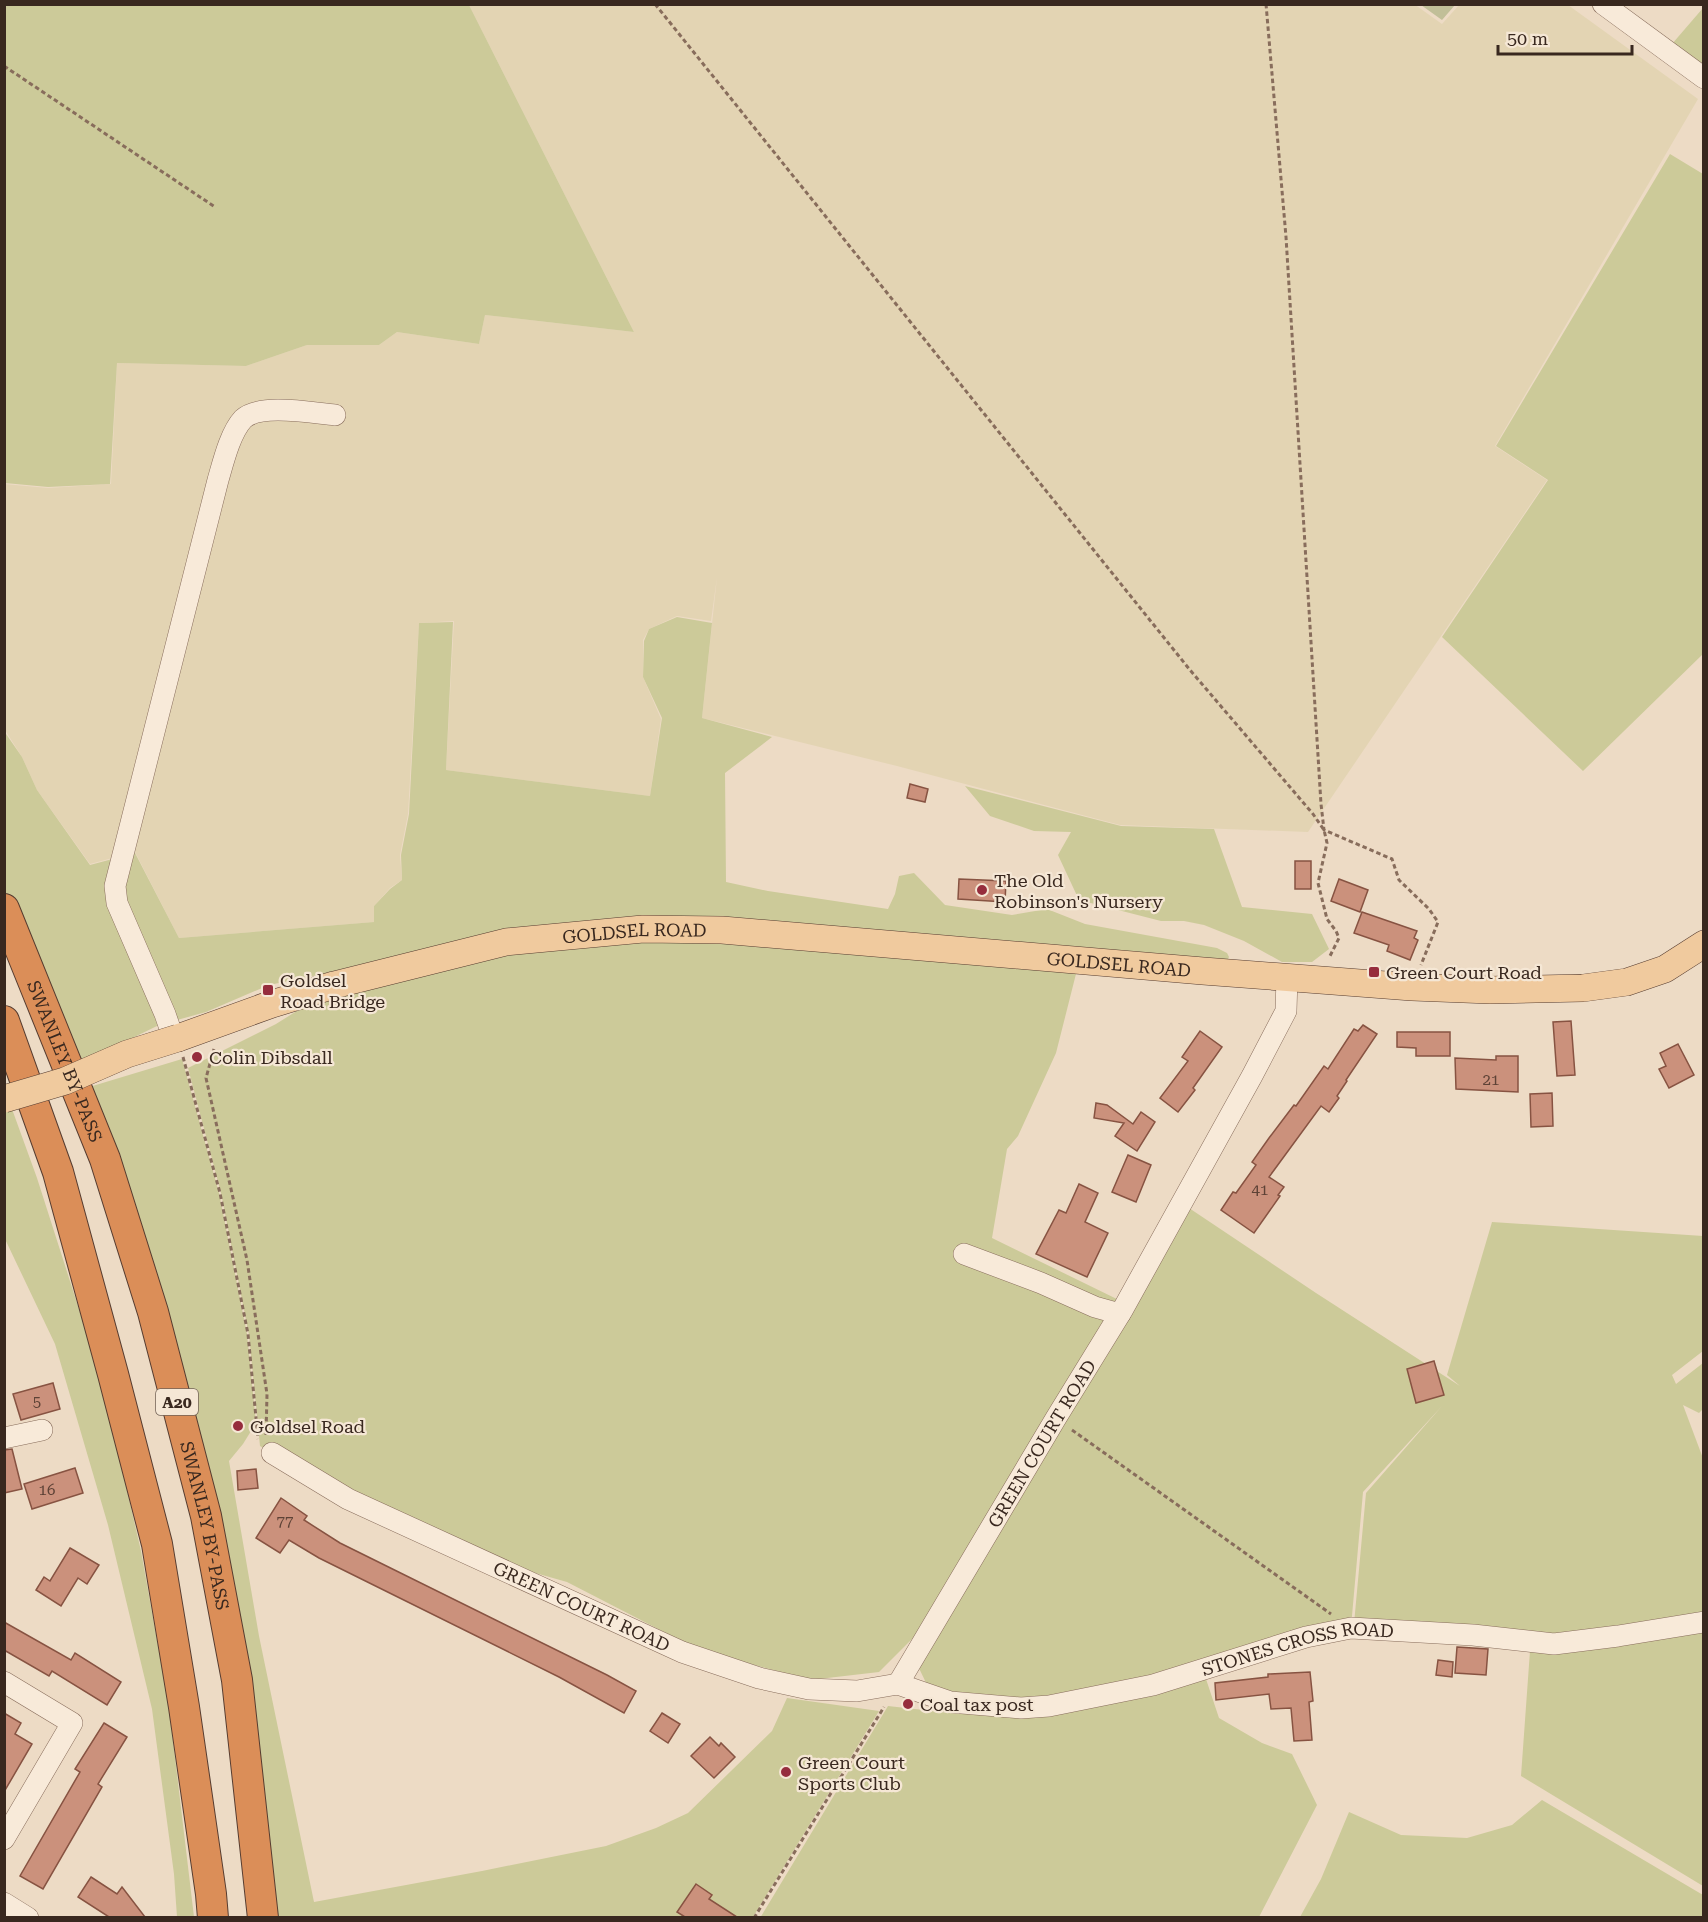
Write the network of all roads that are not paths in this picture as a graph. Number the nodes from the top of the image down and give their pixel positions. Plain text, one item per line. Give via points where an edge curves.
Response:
1 (1603, 4) edge
2 (1704, 78) edge
3 (335, 415) dead end
4 (4, 909) edge
5 (1704, 944) edge
6 (1287, 977) junction
7 (4, 1021) edge
8 (176, 1039) junction
9 (4, 1098) edge
10 (964, 1254) dead end
11 (1120, 1314) junction
12 (42, 1430) dead end
13 (4, 1438) edge
14 (265, 1450) road end
15 (1704, 1622) edge
16 (4, 1682) edge
17 (898, 1684) junction
18 (4, 1839) edge
19 (4, 1903) edge
20 (28, 1917) edge
21 (213, 1917) edge
22 (263, 1917) edge

1 - 2 street
3 - 8 street via 253,413 240,423 218,480 115,886 117,903
4 - 22 highway, SWANLEY BY-PASS / A20 via 105,1159 153,1312 206,1516 237,1680
5 - 6 main road via 1665,969 1627,982 1583,988 1412,987
6 - 8 main road, GOLDSEL ROAD via 722,930 643,929 506,942 334,985
6 - 11 street, GREEN COURT ROAD via 1286,1011 1281,1023
7 - 21 highway via 58,1172 156,1544 186,1718
8 - 9 main road, GOLDSEL ROAD, bridge via 127,1054 65,1081
10 - 11 street
11 - 17 street, GREEN COURT ROAD
12 - 13 street
14 - 17 street, GREEN COURT ROAD via 348,1499 682,1652 759,1678 809,1689 857,1691
15 - 17 street, STONES CROSS ROAD via 1554,1644 1351,1628 1306,1637 1153,1685 1049,1706 1021,1708 950,1702
16 - 18 street via 72,1723
19 - 20 street

